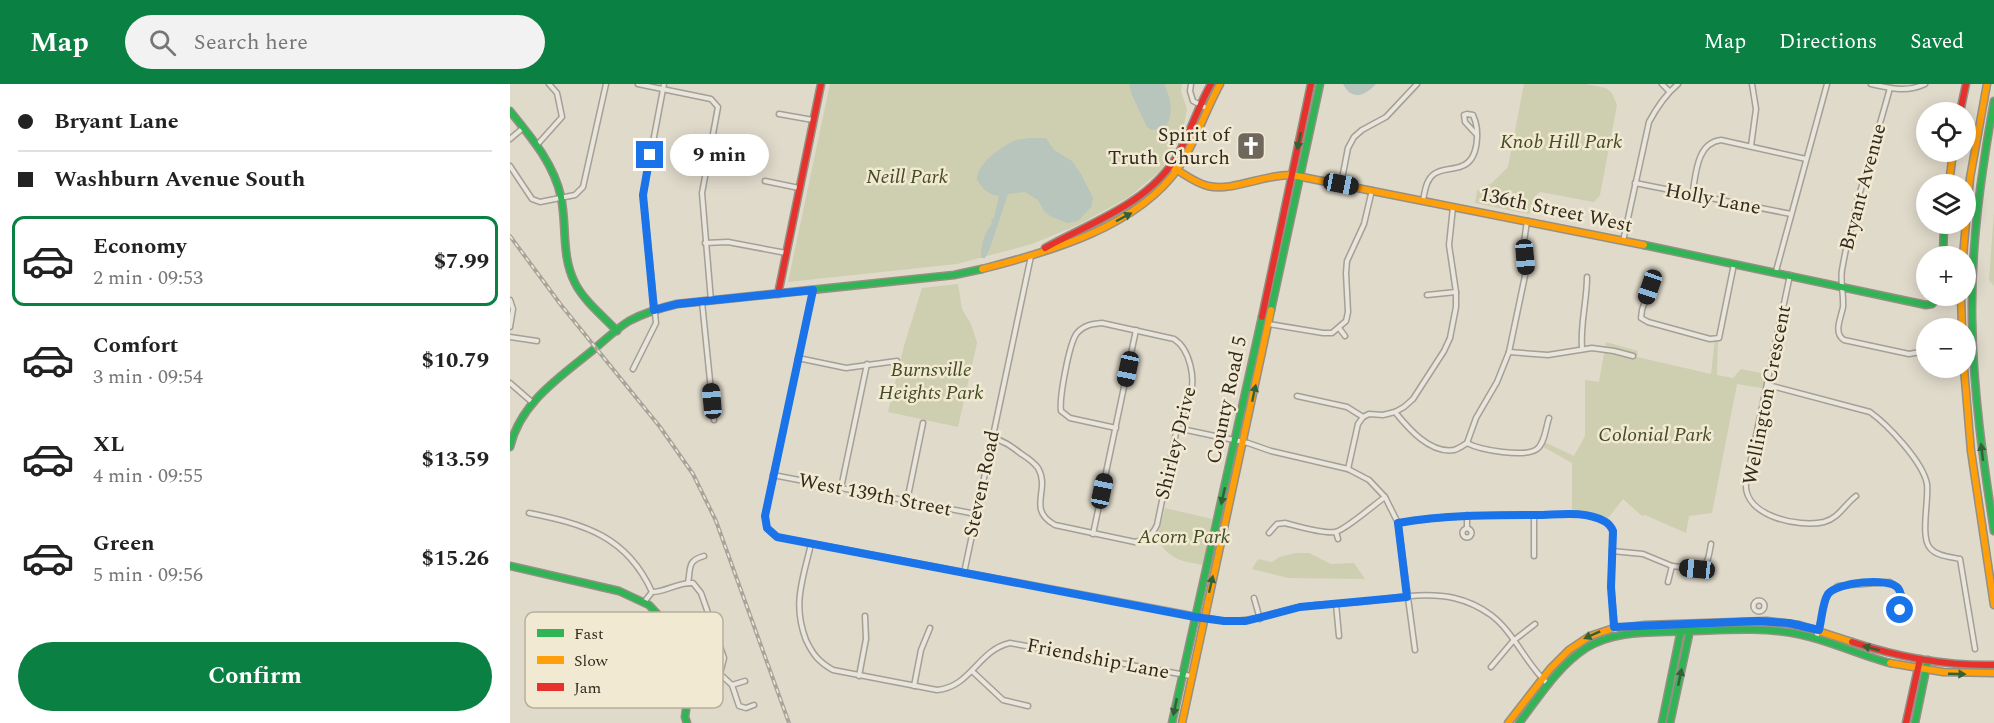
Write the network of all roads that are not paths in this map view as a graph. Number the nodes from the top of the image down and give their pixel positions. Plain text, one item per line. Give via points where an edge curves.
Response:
1 (549, 84) edge
2 (606, 84) edge
3 (638, 84) edge
4 (821, 84) edge
5 (1191, 84) edge
6 (1211, 84) edge
7 (1220, 84) edge
8 (1311, 84) edge
9 (1320, 84) edge
10 (1417, 84) edge
11 (1662, 84) edge
12 (1678, 84) edge
13 (1752, 84) edge
14 (1827, 84) edge
15 (1871, 84) edge
16 (1925, 84) edge
17 (1966, 84) edge
18 (1987, 84) edge
19 (664, 87) edge
20 (1890, 88) junction
21 (1669, 91) junction
22 (1994, 101) edge
23 (1962, 102) edge
24 (1200, 106) junction
25 (1208, 109) junction
26 (510, 111) edge
27 (779, 114) dead end
28 (814, 120) junction
29 (523, 127) junction
30 (1477, 135) junction
31 (510, 139) edge
32 (537, 144) junction
33 (1751, 146) junction
34 (1806, 159) junction
35 (510, 166) edge
36 (1170, 166) junction
37 (1178, 169) junction
38 (1292, 175) junction
39 (1300, 176) junction
40 (765, 181) dead end
41 (1635, 183) junction
42 (1341, 184) junction
43 (800, 189) junction
44 (1372, 190) junction
45 (1692, 196) junction
46 (561, 198) junction
47 (1423, 200) junction
48 (1453, 206) junction
49 (1791, 214) junction
50 (1527, 220) junction
51 (1623, 240) junction
52 (705, 243) junction
53 (1964, 246) edge
54 (786, 254) junction
55 (1031, 255) junction
56 (1735, 263) junction
57 (1776, 272) junction
58 (1790, 274) junction
59 (1587, 277) dead end
60 (1650, 287) dead end
61 (1843, 287) junction
62 (813, 290) junction
63 (1456, 292) junction
64 (778, 294) junction
65 (1427, 295) dead end
66 (510, 300) edge
67 (711, 301) junction
68 (702, 302) junction
69 (1916, 303) edge
70 (654, 310) junction
71 (1269, 324) junction
72 (510, 327) edge
73 (1339, 328) junction
74 (1136, 330) junction
75 (617, 332) junction
76 (1345, 336) dead end
77 (510, 337) edge
78 (537, 341) dead end
79 (1582, 349) junction
80 (1509, 352) junction
81 (1916, 353) edge
82 (1633, 356) dead end
83 (798, 358) junction
84 (897, 361) dead end
85 (867, 364) junction
86 (633, 369) dead end
87 (1965, 378) edge
88 (510, 383) edge
89 (1768, 385) junction
90 (1297, 396) dead end
91 (533, 403) junction
92 (1395, 412) junction
93 (1363, 417) junction
94 (1549, 418) dead end
95 (714, 420) dead end
96 (923, 423) dead end
97 (1116, 428) junction
98 (1177, 428) junction
99 (991, 438) junction
100 (1236, 440) junction
101 (1244, 442) junction
102 (1467, 443) junction
103 (510, 447) edge
104 (1348, 469) junction
105 (773, 475) junction
106 (841, 488) junction
107 (1856, 496) dead end
108 (1385, 497) junction
109 (907, 501) junction
110 (529, 513) dead end
111 (976, 514) junction
112 (1467, 515) junction
113 (1534, 515) junction
114 (1398, 523) junction
115 (1467, 528) dead end
116 (1994, 531) edge
117 (1269, 532) dead end
118 (1336, 532) junction
119 (1093, 534) junction
120 (1338, 538) dead end
121 (811, 544) junction
122 (1711, 544) dead end
123 (1612, 551) junction
124 (704, 556) dead end
125 (1534, 556) dead end
126 (510, 566) edge
127 (1672, 566) junction
128 (964, 573) junction
129 (1668, 582) dead end
130 (688, 583) junction
131 (652, 592) junction
132 (1407, 597) junction
133 (1254, 598) dead end
134 (645, 601) junction
135 (1336, 604) junction
136 (1994, 606) edge
137 (1900, 610) dead end
138 (657, 612) edge
139 (707, 612) edge
140 (1759, 612) dead end
141 (865, 616) dead end
142 (1195, 617) junction
143 (1203, 618) junction
144 (1260, 619) junction
145 (1758, 621) junction
146 (1691, 623) junction
147 (1535, 624) dead end
148 (1682, 624) junction
149 (1614, 627) junction
150 (930, 628) dead end
151 (1819, 630) junction
152 (1680, 632) junction
153 (1689, 632) junction
154 (1339, 636) dead end
155 (1615, 636) junction
156 (1816, 639) junction
157 (1513, 641) junction
158 (1975, 649) dead end
159 (1414, 650) dead end
160 (1920, 659) junction
161 (1928, 660) junction
162 (1991, 665) edge
163 (1491, 667) dead end
164 (1917, 669) junction
165 (972, 670) junction
166 (1926, 671) junction
167 (1182, 674) junction
168 (1991, 674) edge
169 (859, 676) junction
170 (1191, 676) junction
171 (723, 677) edge
172 (1542, 679) junction
173 (745, 681) dead end
174 (732, 685) junction
175 (1549, 685) junction
176 (914, 686) junction
177 (754, 705) dead end
178 (1028, 706) dead end
179 (686, 720) edge
180 (680, 723) edge
181 (1172, 723) edge
182 (1182, 723) edge
183 (1508, 723) edge
184 (1519, 723) edge
185 (1662, 723) edge
186 (1670, 723) edge
187 (1906, 723) edge
188 (1915, 723) edge

1 - 32 street via 556,93 562,117
2 - 46 street via 583,187 575,195
3 - 19 street
4 - 28 main road
5 - 24 street via 1193,101
6 - 24 main road
7 - 25 main road
8 -> 38 main road, County Road 5
9 - 39 main road, County Road 5
10 - 42 street via 1386,117 1354,137
11 - 21 street
12 - 21 street
13 - 33 street via 1756,109
14 - 34 street
15 - 20 street
16 - 20 street via 1910,90
17 - 23 main road
18 - 53 main road via 1970,178
19 - 52 street via 711,99 718,107 702,193
19 - 70 street via 643,195
20 - 61 street, Bryant Avenue via 1846,248
21 - 41 street via 1649,122
116 -> 22 main road via 1978,421 1972,317 1977,211
24 - 25 street
24 - 36 main road
25 - 37 main road
26 - 29 main road
27 - 28 street
28 - 43 main road
29 - 31 street
29 - 32 main road
30 - 30 street via 1473,115 1464,115 1465,122
30 - 47 street via 1470,161 1433,175
32 - 46 main road
33 - 34 street
33 - 45 street via 1721,140 1707,144
34 - 49 street
35 - 46 street via 531,200
36 - 37 main road, 136th Street West
36 - 55 main road via 1131,204
37 - 38 main road, 136th Street West via 1211,186 1275,174
55 -> 37 main road via 1061,246 1135,211
38 - 39 main road, 136th Street West
38 - 100 main road, County Road 5
39 - 42 main road, 136th Street West
39 - 71 main road, County Road 5
40 - 43 street
41 - 45 street, Holly Lane
41 - 51 street
42 - 44 main road, 136th Street West
43 - 54 main road
44 - 47 main road, 136th Street West
44 - 73 street via 1364,224 1347,261 1348,312
45 - 49 street, Holly Lane
46 - 75 main road via 570,272 576,285
47 - 48 main road, 136th Street West
48 - 50 main road, 136th Street West
48 - 63 street via 1449,245
49 - 57 street
50 - 51 main road, 136th Street West
50 - 80 street via 1526,272
51 - 56 main road, 136th Street West
52 - 54 street via 728,242
52 - 67 street
54 - 64 main road
55 - 62 main road via 954,275
55 - 99 street, Steven Road
56 - 57 main road, 136th Street West
56 - 60 street via 1719,338 1710,339 1641,318
57 - 58 main road, 136th Street West
58 - 61 main road, 136th Street West
58 - 89 street, Wellington Crescent
59 - 79 street via 1580,330
61 - 69 main road, 136th Street West
61 - 81 street, Bryant Avenue via 1840,338
62 - 64 main road
62 - 83 street
63 - 65 street
63 - 92 street via 1454,323 1444,351 1413,399
64 - 67 main road
66 - 72 street
67 - 68 main road
68 - 70 main road
68 - 95 street
70 - 75 main road
70 - 86 street via 655,327
71 - 73 street via 1323,333
101 -> 71 main road, County Road 5
73 - 76 street
74 - 97 street
74 - 97 street, Shirley Drive via 1102,323 1085,327 1074,338 1067,365 1061,411 1070,418
74 - 98 street, Shirley Drive via 1174,339 1186,350 1192,388
75 - 91 main road
77 - 78 street
79 - 80 street via 1548,355
79 - 82 street
80 - 102 street
83 - 85 street via 846,368
83 - 105 street
84 - 85 street
85 - 106 street
87 - 136 main road via 1969,438
88 - 91 street
89 - 107 street, Wellington Crescent via 1746,483 1749,498 1773,517 1810,523 1832,519
89 - 158 street via 1870,412 1917,462 1927,484 1926,542 1935,553 1960,559
90 - 93 street via 1347,407
91 - 103 main road
92 - 93 street
92 - 102 street via 1412,433 1431,445 1455,450
93 - 104 street
94 - 102 street via 1541,443 1531,452 1484,450
96 - 109 street
97 - 119 street
98 - 100 street
98 - 119 street, Shirley Drive via 1153,534 1135,542
99 - 111 street, Steven Road
99 - 119 street, Shirley Drive via 1002,441 1036,465 1042,479 1040,508 1046,520
100 - 101 street
100 -> 142 main road, County Road 5
101 - 104 street
143 -> 101 main road, County Road 5
104 - 108 street via 1369,480
105 - 106 street, West 139th Street
105 - 121 street via 765,516 767,528 777,537
106 - 109 street, West 139th Street
108 - 114 street
108 - 118 street
109 - 111 street, West 139th Street
110 - 131 street via 565,520 608,538 634,562
111 - 128 street, Steven Road
112 - 113 street
112 - 114 street
112 - 115 street
113 - 123 street via 1593,517 1610,525
113 - 125 street
114 - 132 street
117 - 118 street via 1284,523
118 - 120 street
121 - 128 street
121 - 169 street, Friendship Lane via 798,604 801,626 820,663
122 - 127 street via 1707,563 1701,568
123 - 127 street via 1643,554
123 - 149 street
124 - 130 street via 690,563
126 - 134 main road via 619,591
127 - 129 street
128 - 142 street
130 - 131 street
130 - 139 street via 693,583 701,593
131 - 134 street
132 - 135 street
132 - 157 street via 1439,596 1468,602 1495,618
132 - 159 street
133 - 144 street
134 - 138 main road
135 - 144 street via 1300,607
135 - 154 street
137 - 151 street via 1901,594 1890,582 1838,586 1828,594
140 - 145 street
141 - 169 street via 866,639
142 - 143 street
142 - 167 main road, County Road 5
143 - 144 street via 1237,622
143 - 170 main road, County Road 5
145 - 146 main road
145 - 151 main road
146 - 148 main road
146 - 153 main road
147 - 157 street
148 - 149 main road
148 - 152 main road
149 - 155 street
149 -> 172 main road via 1573,646
150 - 176 street
151 - 156 street
160 -> 151 main road
152 - 153 main road
152 - 155 main road
152 - 185 main road
153 - 156 main road via 1772,630
186 -> 153 main road
155 - 175 main road via 1578,653
156 - 164 main road
157 - 163 street
157 - 172 street
160 - 161 main road
160 - 164 main road
161 - 162 main road
161 - 166 main road
164 - 166 main road
164 - 187 main road
165 - 167 street, Friendship Lane via 993,649 1010,643
165 - 176 street, Friendship Lane via 948,689
165 - 178 street via 1003,700
166 -> 168 main road
166 - 188 main road
167 - 170 street, Friendship Lane
167 -> 181 main road, County Road 5
169 - 176 street, Friendship Lane
170 - 182 main road, County Road 5
171 - 174 street
172 - 175 street
172 - 183 main road
173 - 174 street
174 - 177 street via 739,706
175 - 184 main road
179 - 180 main road

